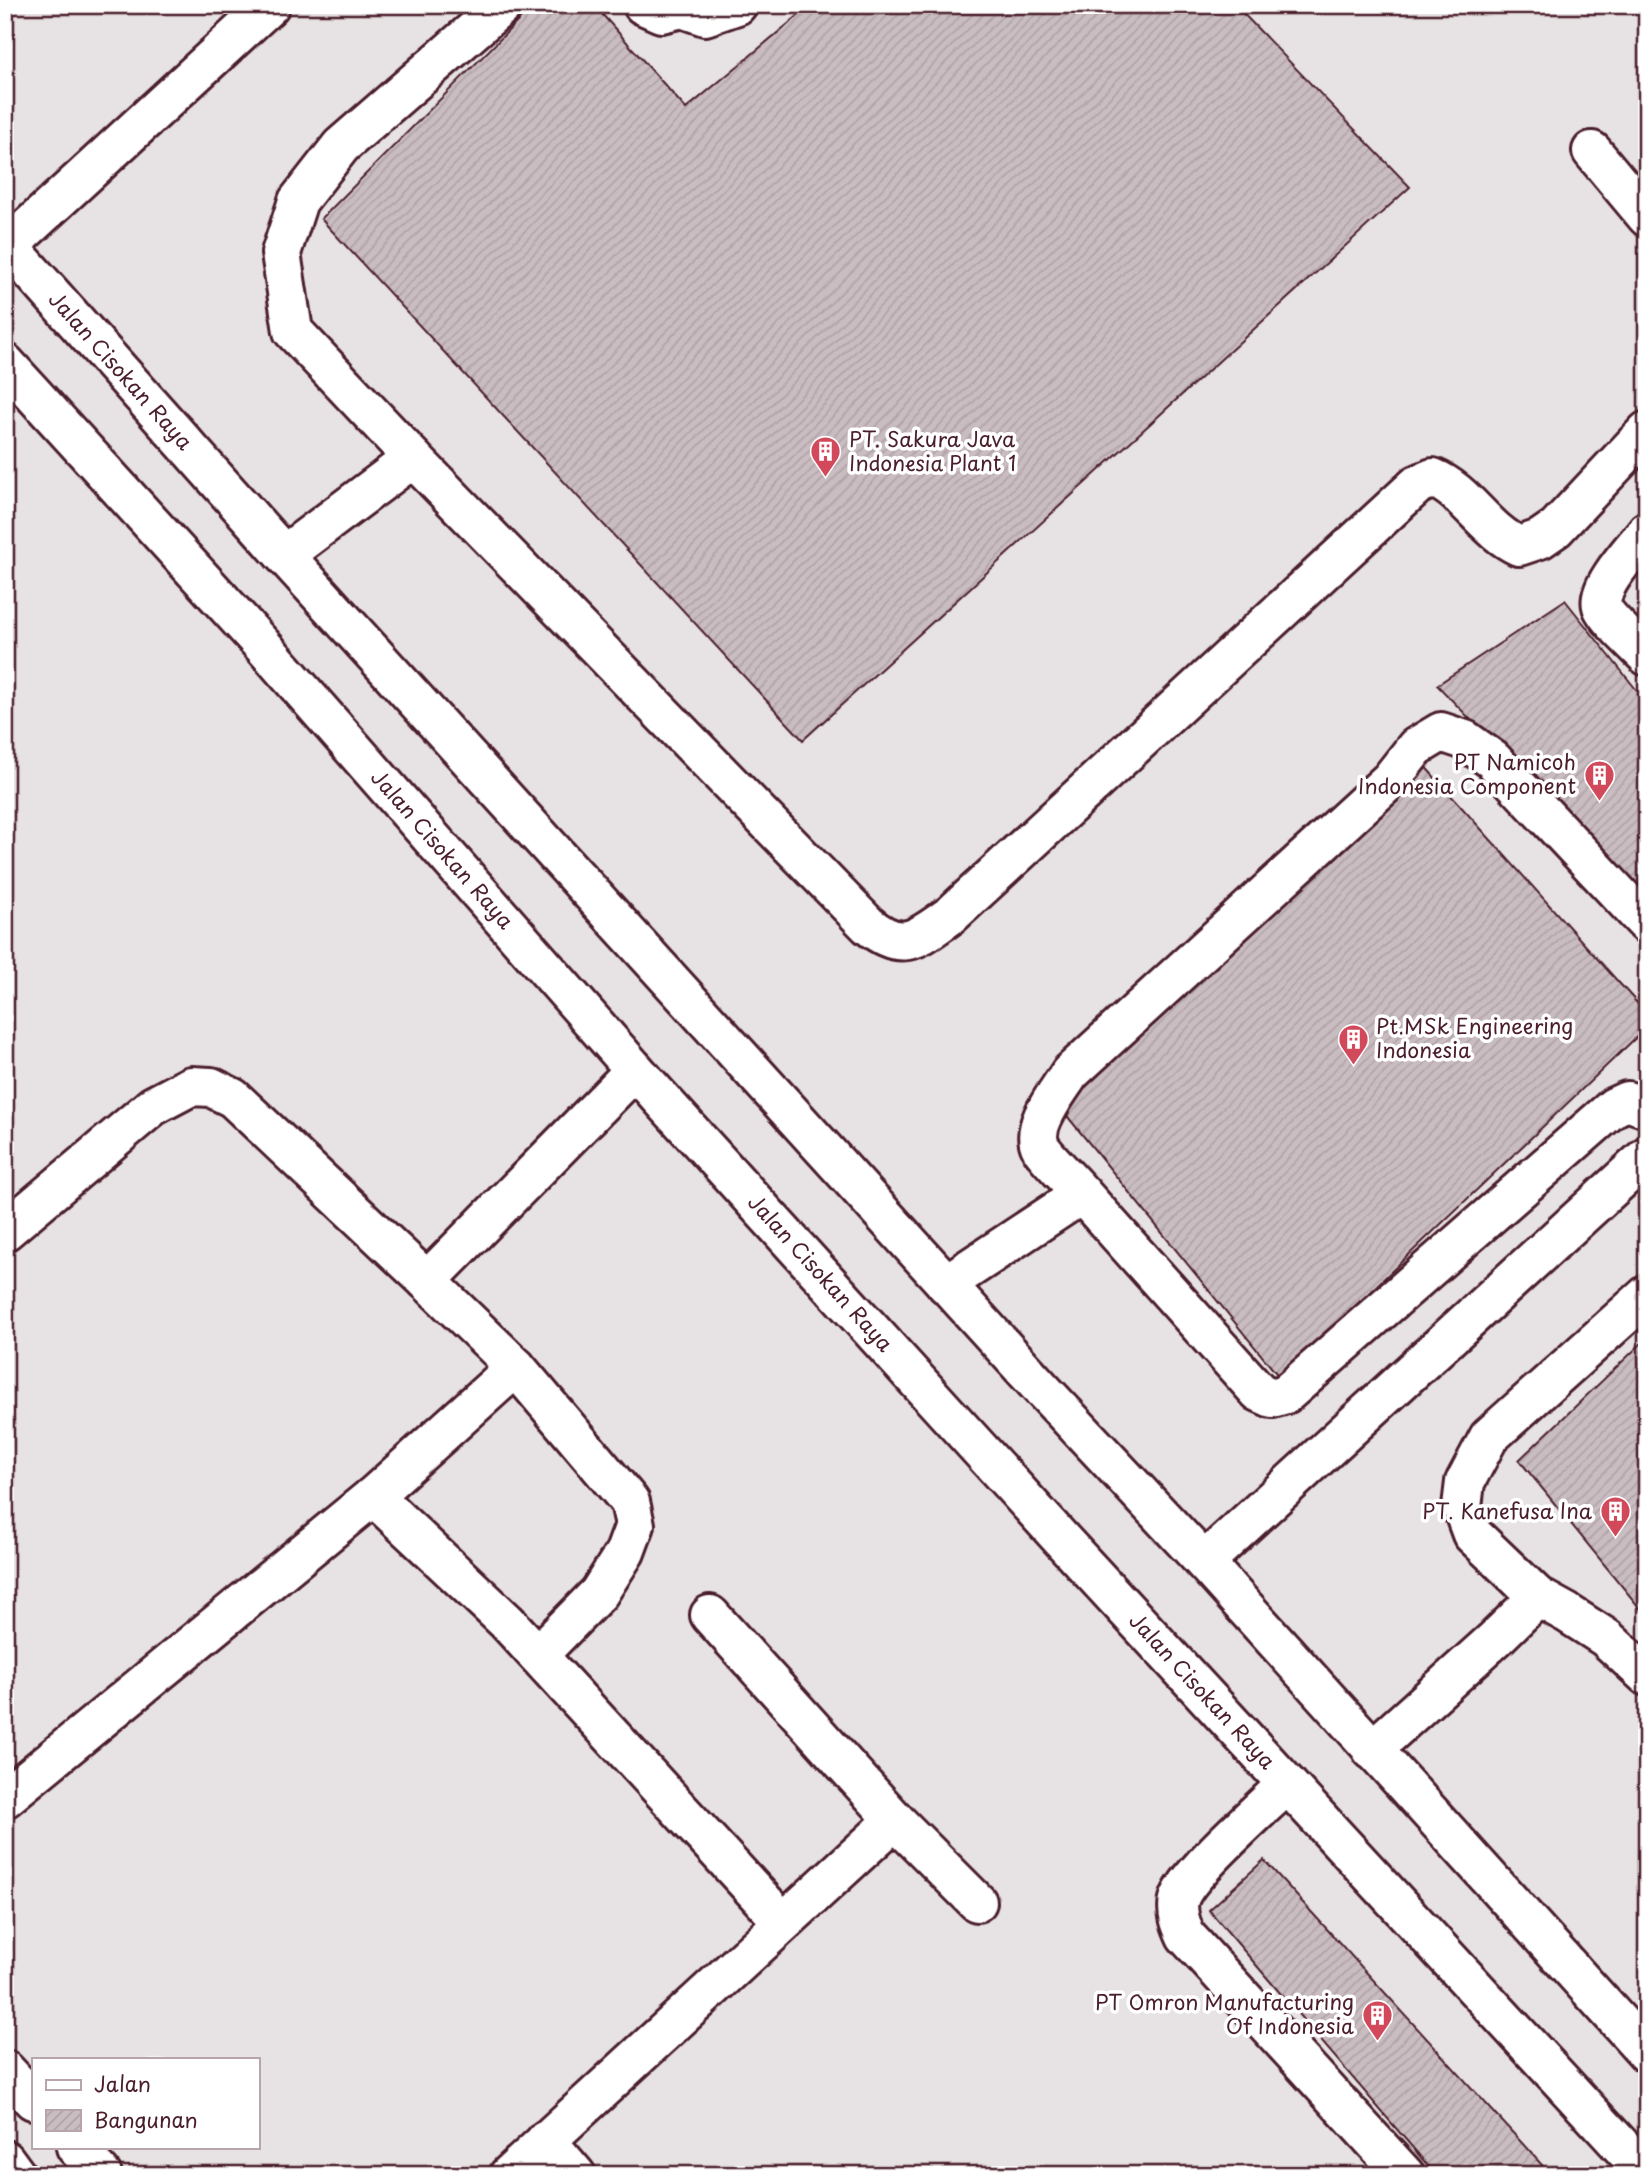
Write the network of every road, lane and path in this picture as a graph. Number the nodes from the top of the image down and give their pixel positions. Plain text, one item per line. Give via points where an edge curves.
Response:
1 (270, 5) edge
2 (503, 5) edge
3 (643, 5) edge
4 (737, 5) edge
5 (682, 6) edge
6 (1592, 151) dead end
7 (1647, 217) edge
8 (6, 246) edge
9 (5, 363) edge
10 (1647, 431) edge
11 (413, 458) junction
12 (1647, 531) edge
13 (284, 555) junction
14 (1647, 656) edge
15 (1647, 925) edge
16 (635, 1070) junction
17 (1644, 1099) edge
18 (1647, 1156) edge
19 (1082, 1194) junction
20 (5, 1231) edge
21 (427, 1281) junction
22 (946, 1284) junction
23 (1647, 1295) edge
24 (516, 1367) junction
25 (373, 1496) junction
26 (1204, 1562) junction
27 (1538, 1597) junction
28 (710, 1615) dead end
29 (538, 1655) junction
30 (1647, 1676) edge
31 (1372, 1750) junction
32 (1287, 1784) junction
33 (5, 1798) edge
34 (895, 1820) junction
35 (977, 1902) dead end
36 (783, 1922) junction
37 (1647, 2053) edge
38 (5, 2070) edge
39 (32, 2100) edge
40 (547, 2140) junction
41 (77, 2148) edge
42 (5, 2160) edge
43 (1647, 2174) edge
44 (16, 2175) edge
45 (102, 2175) edge
46 (509, 2175) edge
47 (576, 2175) edge
48 (1405, 2175) edge

1 - 8 street
2 - 11 street via 341,146 298,201 281,253 293,331
3 - 5 street via 661,13
4 - 5 street via 705,16
6 - 7 street
8 - 13 street, Jalan Cisokan Raya
9 - 16 street, Jalan Cisokan Raya via 264,647
10 - 11 street via 1556,527 1519,546 1478,516 1442,481 1433,478 1417,485 951,915 905,941 892,941 868,925
11 - 13 street
12 - 14 street via 1608,582 1602,607
13 - 22 street, Jalan Cisokan Raya
15 - 19 street via 1493,760 1465,740 1441,732 1416,747 1390,780 1070,1073 1038,1130 1041,1147
16 - 21 street
16 - 32 street, Jalan Cisokan Raya
17 - 19 street via 1614,1107 1286,1394 1272,1398 1259,1392
18 - 26 street
19 - 22 street
20 - 21 street via 153,1106 191,1086 211,1087 233,1098
21 - 24 street
22 - 26 street, Jalan Cisokan Raya
23 - 27 street via 1489,1437 1465,1482 1462,1507 1472,1534
24 - 25 street
24 - 29 street via 630,1502 635,1525 625,1552 599,1593
25 - 29 street
25 - 33 street
26 - 31 street, Jalan Cisokan Raya
27 - 30 street via 1606,1638
27 - 31 street
28 - 34 street
29 - 36 street
31 - 37 street, Jalan Cisokan Raya
32 - 43 street, Jalan Cisokan Raya
32 - 48 street via 1201,1867 1179,1898 1179,1919 1186,1936
34 - 35 street
34 - 36 street
36 - 40 street
38 - 39 street
40 - 46 street
40 - 47 street
41 - 45 street
42 - 44 street

